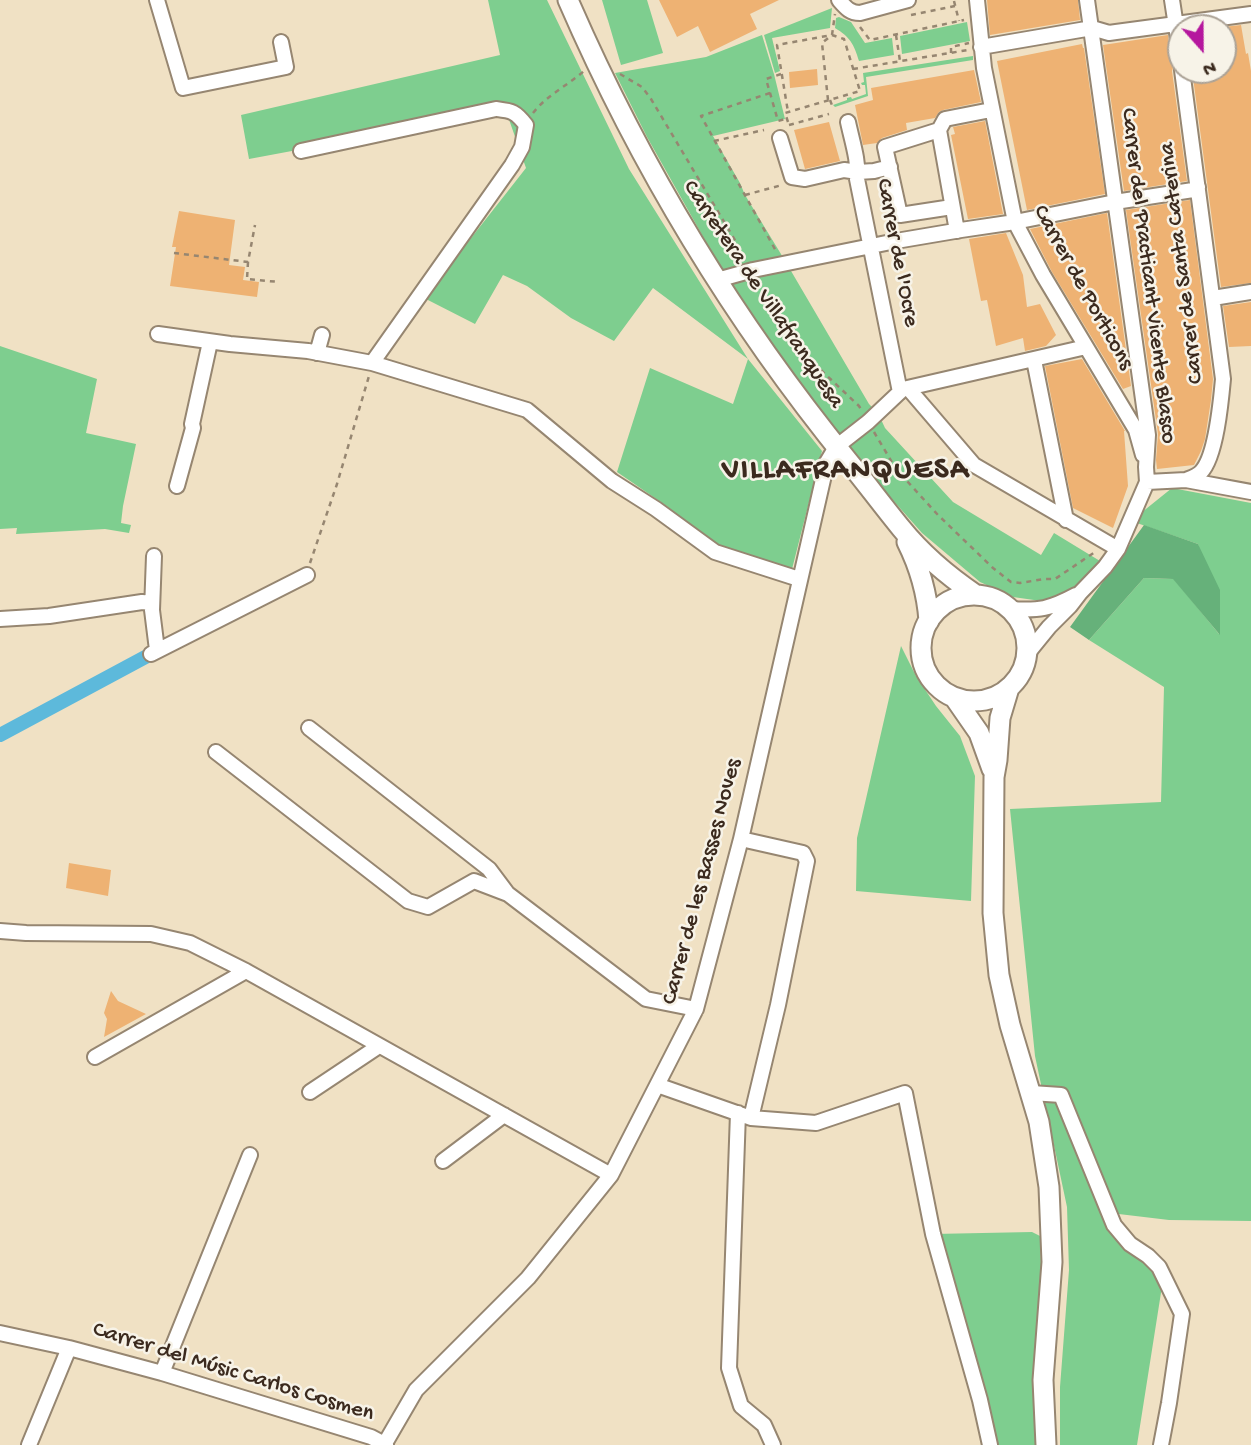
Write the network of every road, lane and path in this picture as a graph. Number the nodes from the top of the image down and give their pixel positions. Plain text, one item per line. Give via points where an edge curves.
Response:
1 (157, 0) edge
2 (568, 0) edge
3 (977, 0) edge
4 (1087, 0) edge
5 (955, 3) edge
6 (903, 4) edge
7 (838, 6) edge
8 (967, 20) dead end
9 (959, 21) junction
10 (856, 22) dead end
11 (1167, 25) edge
12 (1092, 28) junction
13 (832, 35) junction
14 (895, 35) junction
15 (281, 42) dead end
16 (975, 47) junction
17 (900, 61) junction
18 (586, 69) dead end
19 (853, 69) junction
20 (621, 74) dead end
21 (782, 74) junction
22 (1184, 84) edge
23 (770, 93) junction
24 (829, 100) junction
25 (833, 108) dead end
26 (991, 110) junction
27 (788, 112) junction
28 (829, 114) dead end
29 (848, 122) dead end
30 (788, 123) junction
31 (526, 125) junction
32 (764, 130) dead end
33 (939, 130) junction
34 (780, 138) dead end
35 (715, 141) junction
36 (301, 151) dead end
37 (890, 167) junction
38 (858, 172) junction
39 (784, 184) dead end
40 (1198, 187) junction
41 (745, 195) junction
42 (1115, 202) junction
43 (952, 207) junction
44 (1015, 222) junction
45 (255, 225) dead end
46 (957, 231) junction
47 (871, 246) junction
48 (174, 253) dead end
49 (780, 258) dead end
50 (248, 262) junction
51 (753, 270) junction
52 (717, 280) junction
53 (279, 282) dead end
54 (1251, 292) edge
55 (1213, 298) junction
56 (158, 334) dead end
57 (322, 335) dead end
58 (210, 342) junction
59 (1086, 347) junction
60 (317, 353) junction
61 (1034, 360) junction
62 (372, 362) junction
63 (904, 390) junction
64 (1142, 397) junction
65 (1120, 404) junction
66 (868, 422) junction
67 (836, 447) junction
68 (1207, 463) junction
69 (1146, 467) junction
70 (1186, 480) junction
71 (1147, 482) junction
72 (177, 486) dead end
73 (1224, 487) junction
74 (1251, 492) edge
75 (1066, 520) junction
76 (901, 529) junction
77 (1118, 549) junction
78 (154, 556) dead end
79 (1083, 562) dead end
80 (307, 575) joint
81 (799, 579) junction
82 (1080, 593) junction
83 (976, 595) junction
84 (152, 603) junction
85 (1011, 609) junction
86 (0, 619) edge
87 (929, 621) junction
88 (1027, 654) junction
89 (1009, 688) junction
90 (954, 697) junction
91 (309, 728) dead end
92 (216, 752) dead end
93 (994, 777) junction
94 (741, 839) junction
95 (508, 894) junction
96 (0, 933) edge
97 (246, 971) junction
98 (696, 1009) junction
99 (379, 1046) junction
100 (95, 1057) dead end
101 (657, 1084) junction
102 (310, 1092) dead end
103 (1031, 1093) junction
104 (504, 1115) junction
105 (744, 1116) junction
106 (250, 1155) dead end
107 (443, 1161) dead end
108 (611, 1175) junction
109 (0, 1333) edge
110 (69, 1348) junction
111 (162, 1373) junction
112 (29, 1445) edge
113 (385, 1445) edge
114 (773, 1445) edge
115 (990, 1445) edge
116 (1046, 1445) edge
117 (1161, 1445) edge

1 - 15 street via 183,88 286,66
2 - 52 main road, Carretera de Villafranquesa via 636,143
3 - 16 street, Carrer de Porticons
4 - 12 street, Carrer del Practicant Vicente Blasco
5 - 6 path
5 - 9 path
6 - 7 street via 860,13
7 - 13 path
8 - 9 path
9 - 14 path
10 - 14 path via 870,40
11 - 12 street via 1108,33
12 - 16 street
12 - 42 street, Carrer del Practicant Vicente Blasco
13 - 19 path via 844,39
13 - 21 path via 777,45
13 - 24 path via 822,43
14 - 17 path
16 - 17 path
16 - 26 street, Carrer de Porticons
17 - 19 path
18 - 31 path via 539,105
19 - 24 path via 860,91
20 - 51 path via 651,99
21 - 23 path via 766,79
21 - 27 path
22 - 40 street, Carrer de Santa Caterina
23 - 30 path via 778,121
23 - 35 path via 701,116
24 - 25 path
24 - 27 path
26 - 33 street via 945,119
26 - 44 street, Carrer de Porticons
27 - 30 path
28 - 30 path
29 - 38 street, Carrer de l'Ocre
31 - 36 street via 517,113 496,109
31 - 62 street via 512,165
32 - 35 path
33 - 37 street via 885,147
33 - 43 street
34 - 38 street via 792,177
35 - 41 path
37 - 38 street
37 - 43 street via 900,215
38 - 47 street, Carrer de l'Ocre
39 - 41 path
40 - 42 street
40 - 55 street, Carrer de Santa Caterina
41 - 49 path
42 - 44 street
42 - 64 street, Carrer del Practicant Vicente Blasco
43 - 46 street
44 - 46 street
44 - 59 street, Carrer de Porticons
45 - 50 path
46 - 47 street
47 - 51 street
47 - 63 street, Carrer de l'Ocre
48 - 50 path
50 - 53 path via 247,279
51 - 52 street
51 - 66 path via 788,338 859,406
52 - 67 main road, Carretera de Villafranquesa
54 - 55 street
55 - 68 street, Carrer de Santa Caterina via 1223,379 1218,424
56 - 58 street
57 - 60 street
58 - 60 street
58 - 72 street
59 - 61 street
59 - 65 street, Carrer de Porticons
60 - 62 street
61 - 63 street
61 - 75 street
62 - 80 path
62 - 81 street via 527,410 612,481 715,552
63 - 66 street
63 - 75 street, Carrer de l'Ocre via 974,465
64 - 65 street
64 - 69 street, Carrer del Practicant Vicente Blasco via 1149,435
65 - 69 street, Carrer de Porticons via 1136,430
66 - 67 street
66 - 79 path via 895,469 1012,582 1055,579
67 - 76 main road, Carretera de Villafranquesa
67 - 81 street, Carrer de les Basses Noves via 827,462
68 - 70 street
68 - 73 street
69 - 71 street, Carrer del Practicant Vicente Blasco
70 - 71 street
70 - 73 street
71 - 77 street, Carrer del Practicant Vicente Blasco
73 - 74 street
75 - 77 street, Carrer de l'Ocre
76 - 83 main road, Carretera de Villafranquesa
76 - 87 main road, Carretera de Villafranquesa via 922,576
77 - 82 street, Carrer del Practicant Vicente Blasco
78 - 84 street
80 - 84 street via 154,652
81 - 94 street, Carrer de les Basses Noves
82 - 85 street, Carrer del Practicant Vicente Blasco via 1044,609
82 - 88 street, Carrer del Practicant Vicente Blasco
83 - 85 main road
83 - 87 main road via 944,604
84 - 86 street
85 - 88 main road via 1024,629
87 - 90 main road via 921,642 924,664 935,684
88 - 89 main road
89 - 90 main road via 983,700
89 - 93 main road via 1000,718
90 - 93 main road via 979,733
91 - 95 street via 489,869
92 - 95 street via 408,901 428,907 474,881
93 - 103 main road via 996,951 1010,1025
94 - 98 street, Carrer de les Basses Noves
94 - 105 street via 803,853 807,861 778,1005
95 - 98 street via 646,999
96 - 97 street via 151,934 190,943
97 - 99 street
97 - 100 street
98 - 101 street, Carrer de les Basses Noves
99 - 102 street
99 - 104 street
101 - 105 street
101 - 108 street, Carrer de les Basses Noves
103 - 116 main road via 1044,1145 1052,1224 1043,1380
103 - 117 street via 1061,1095 1114,1225 1159,1266 1182,1314
104 - 107 street
104 - 108 street
105 - 114 street via 729,1368 741,1406 764,1425
105 - 115 street via 816,1123 905,1094 933,1234
106 - 111 street
108 - 113 street, Carrer de les Basses Noves via 528,1278 416,1390
109 - 110 street, Carrer del Músic Carlos Cosmen
110 - 111 street, Carrer del Músic Carlos Cosmen
110 - 112 street, Carrer del Músic Carlos Cosmen
111 - 113 street, Carrer del Músic Carlos Cosmen via 372,1437

